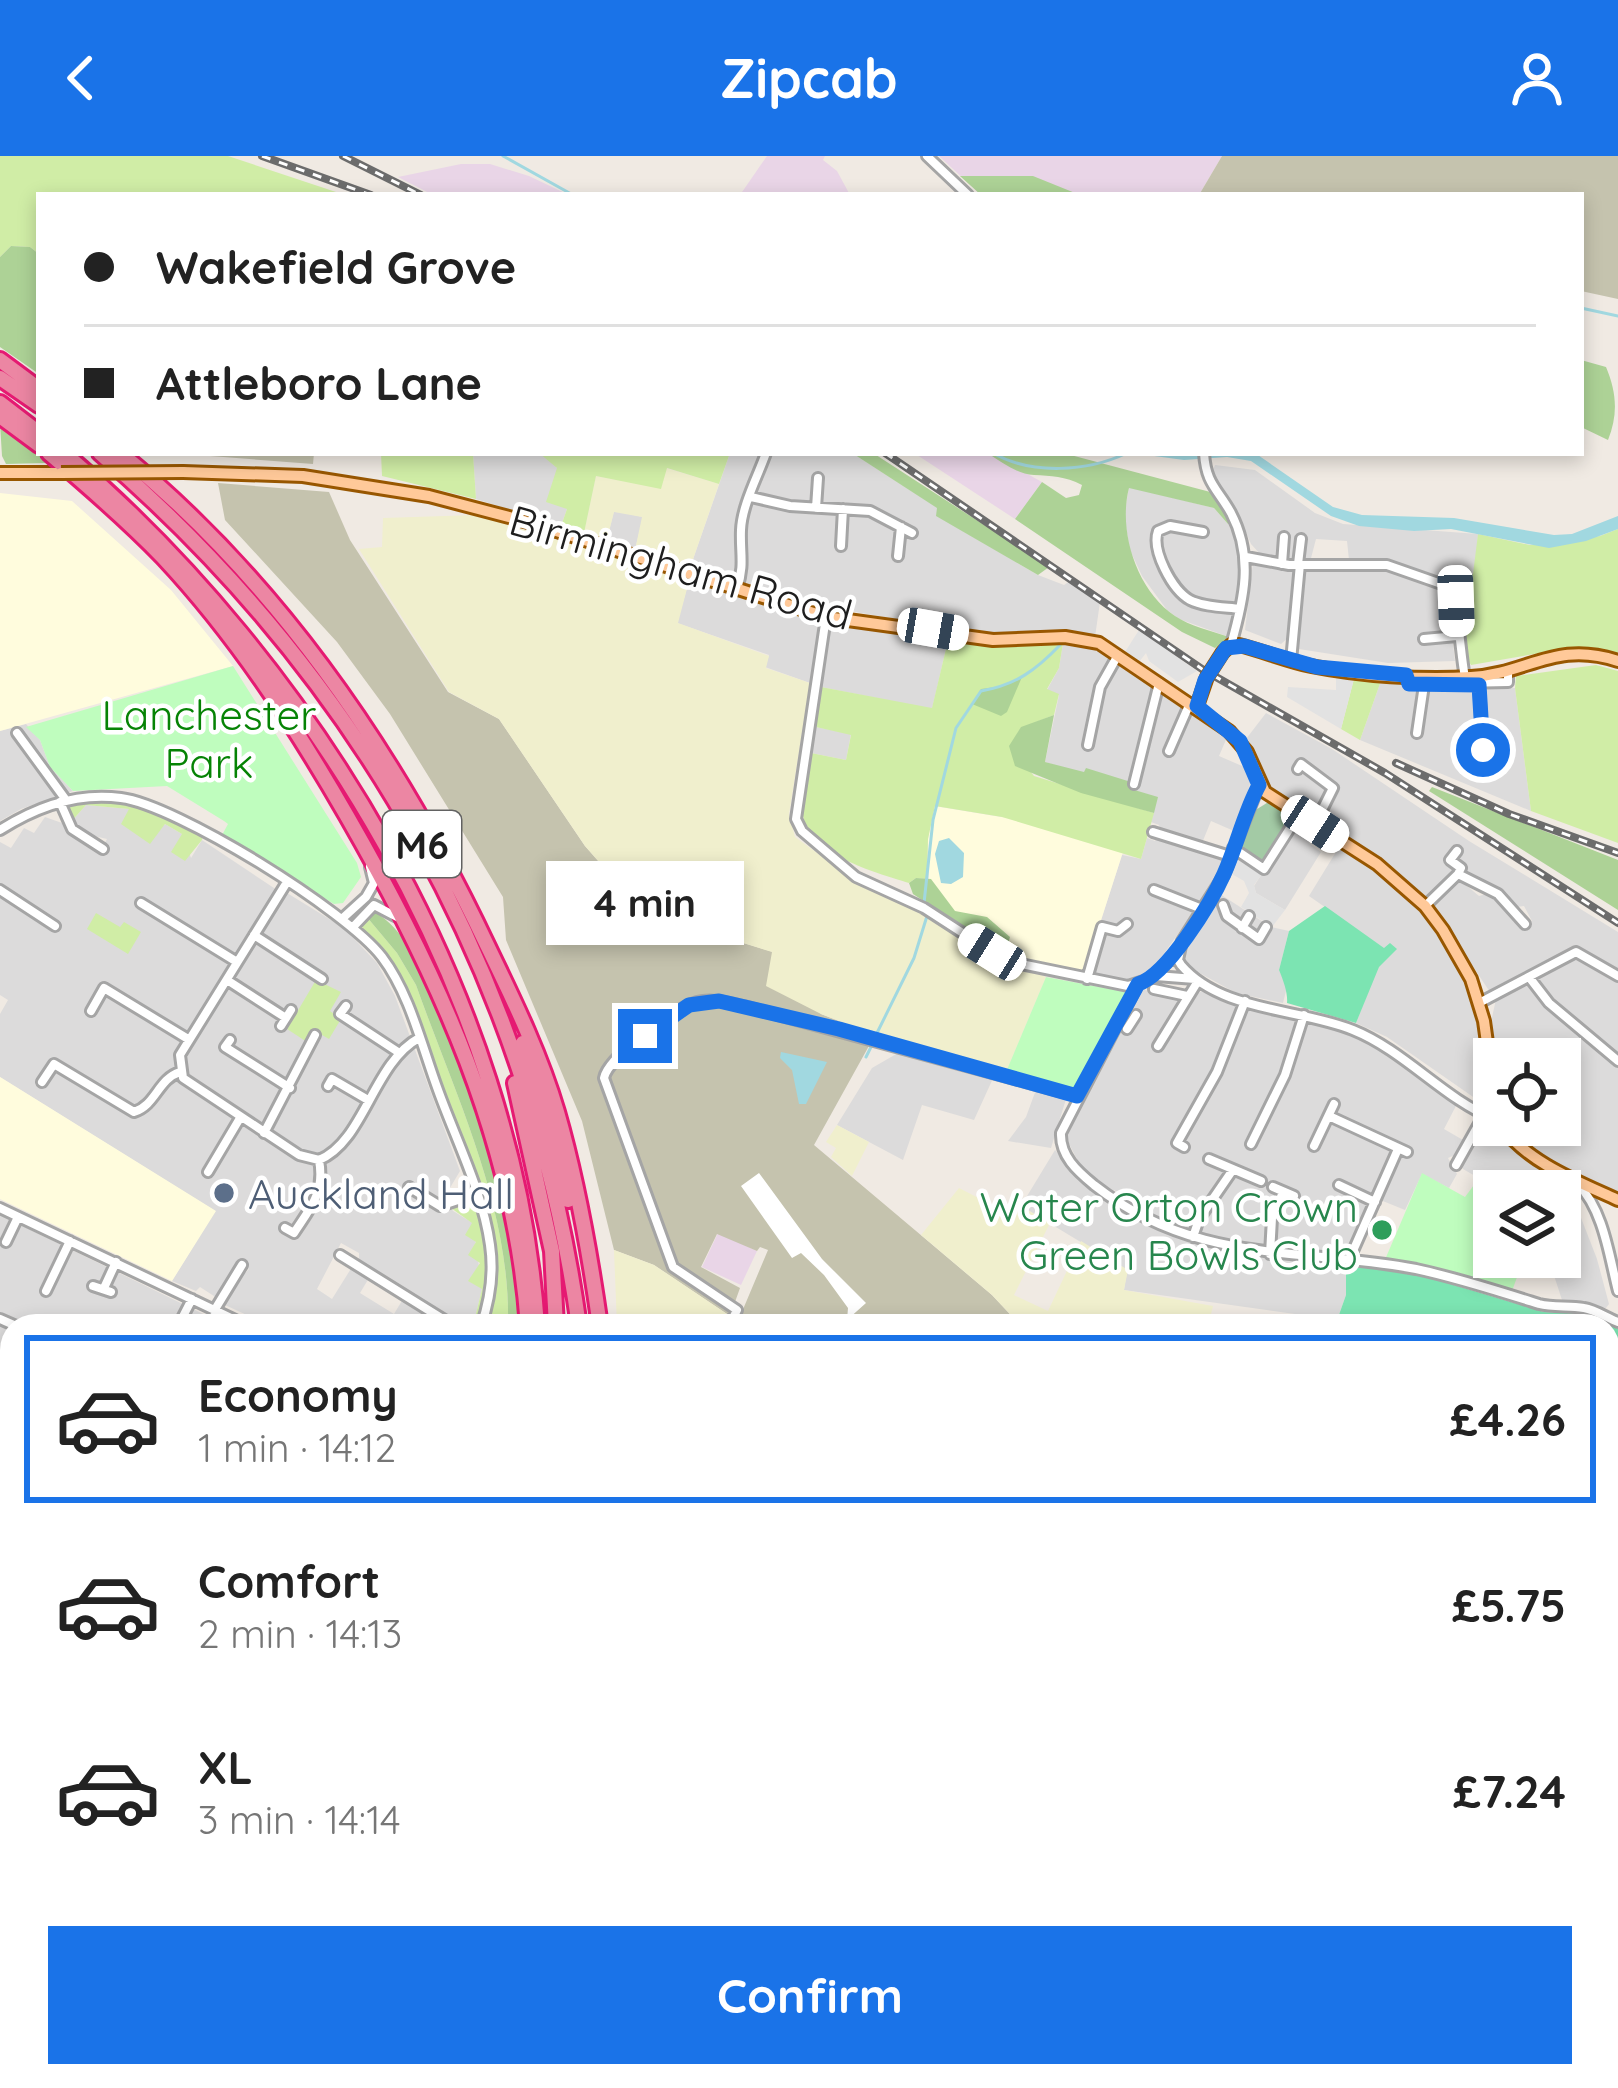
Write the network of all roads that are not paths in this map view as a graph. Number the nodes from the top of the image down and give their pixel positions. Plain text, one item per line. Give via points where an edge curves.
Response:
1 (927, 156) edge
2 (965, 192) edge
3 (0, 360) edge
4 (0, 378) edge
5 (36, 387) edge
6 (0, 403) edge
7 (36, 403) edge
8 (0, 416) edge
9 (36, 431) edge
10 (36, 444) edge
11 (53, 456) edge
12 (68, 456) edge
13 (103, 456) edge
14 (123, 456) edge
15 (765, 456) edge
16 (1204, 456) edge
17 (0, 473) edge
18 (820, 483) dead end
19 (751, 496) junction
20 (816, 508) junction
21 (843, 509) junction
22 (901, 527) junction
23 (1202, 532) dead end
24 (912, 533) dead end
25 (1284, 537) dead end
26 (1301, 539) dead end
27 (839, 541) dead end
28 (901, 550) dead end
29 (1246, 557) junction
30 (1282, 564) junction
31 (1299, 564) junction
32 (737, 589) junction
33 (1240, 610) junction
34 (826, 616) junction
35 (1457, 636) junction
36 (1424, 638) dead end
37 (1227, 649) junction
38 (1119, 654) junction
39 (1291, 661) junction
40 (1618, 661) edge
41 (1508, 668) junction
42 (1406, 675) junction
43 (1465, 677) junction
44 (1160, 682) junction
45 (265, 684) junction
46 (1424, 685) junction
47 (1479, 685) junction
48 (1190, 701) junction
49 (15, 733) dead end
50 (1417, 733) dead end
51 (1088, 746) dead end
52 (1483, 750) dead end
53 (1169, 751) dead end
54 (1298, 769) dead end
55 (1134, 784) dead end
56 (1259, 785) junction
57 (351, 791) junction
58 (63, 801) junction
59 (1299, 814) junction
60 (1315, 824) junction
61 (0, 830) edge
62 (1153, 832) dead end
63 (103, 849) dead end
64 (1457, 851) dead end
65 (1232, 852) junction
66 (1458, 874) junction
67 (287, 882) junction
68 (0, 890) edge
69 (1154, 890) dead end
70 (390, 892) junction
71 (1216, 901) junction
72 (141, 903) dead end
73 (374, 905) junction
74 (1425, 907) junction
75 (1202, 909) junction
76 (1249, 916) dead end
77 (343, 917) junction
78 (1126, 924) dead end
79 (1525, 924) dead end
80 (55, 926) dead end
81 (354, 926) junction
82 (1266, 927) dead end
83 (1242, 928) junction
84 (254, 935) junction
85 (1178, 952) junction
86 (237, 962) junction
87 (1155, 976) junction
88 (1618, 976) edge
89 (1528, 977) junction
90 (316, 978) dead end
91 (1087, 979) junction
92 (226, 980) junction
93 (1196, 980) junction
94 (1138, 984) junction
95 (1154, 989) dead end
96 (440, 991) junction
97 (492, 992) junction
98 (1186, 996) junction
99 (1244, 1000) junction
100 (1479, 1003) junction
101 (346, 1006) dead end
102 (91, 1011) dead end
103 (1304, 1015) junction
104 (286, 1018) dead end
105 (315, 1035) dead end
106 (418, 1038) junction
107 (1485, 1038) edge
108 (188, 1040) junction
109 (230, 1040) dead end
110 (1158, 1050) dead end
111 (398, 1052) junction
112 (1618, 1060) edge
113 (180, 1072) junction
114 (42, 1082) dead end
115 (328, 1086) dead end
116 (290, 1088) junction
117 (1077, 1096) junction
118 (368, 1100) junction
119 (1334, 1104) dead end
120 (1473, 1105) edge
121 (1173, 1116) dead end
122 (1329, 1116) junction
123 (240, 1118) junction
124 (1186, 1124) junction
125 (264, 1133) junction
126 (1252, 1138) dead end
127 (1473, 1140) edge
128 (1314, 1146) dead end
129 (1522, 1146) edge
130 (1184, 1147) dead end
131 (1209, 1159) dead end
132 (319, 1160) junction
133 (1456, 1165) dead end
134 (1232, 1171) junction
135 (208, 1172) dead end
136 (1261, 1181) dead end
137 (1339, 1185) dead end
138 (409, 1187) dead end
139 (476, 1194) junction
140 (1294, 1196) dead end
141 (1596, 1196) junction
142 (1618, 1200) edge
143 (1375, 1202) junction
144 (0, 1208) edge
145 (18, 1216) junction
146 (285, 1228) dead end
147 (1192, 1237) junction
148 (11, 1238) dead end
149 (70, 1241) junction
150 (1270, 1254) junction
151 (340, 1255) dead end
152 (1348, 1260) junction
153 (116, 1262) junction
154 (242, 1265) dead end
155 (103, 1289) dead end
156 (46, 1291) dead end
157 (1618, 1291) edge
158 (192, 1299) junction
159 (214, 1310) junction
160 (184, 1314) edge
161 (221, 1314) edge
162 (435, 1314) edge
163 (484, 1314) edge
164 (526, 1314) edge
165 (536, 1314) edge
166 (555, 1314) edge
167 (577, 1314) edge
168 (594, 1314) edge
169 (734, 1314) edge
170 (1601, 1314) edge

1 - 2 street
3 - 5 highway
4 - 7 highway
6 - 9 highway
8 - 10 highway
11 - 45 highway via 163,557
12 - 57 highway via 210,595
13 - 97 highway, M6 via 230,576 332,703 423,845
14 - 168 highway, M6 via 199,524 319,662 448,861 557,1111
15 - 19 street
16 - 29 street via 1207,481
17 - 32 main road, Birmingham Road, bridge via 340,480 473,506
18 - 20 street
19 - 20 street
19 - 32 street
20 - 21 street
21 - 22 street via 870,511
21 - 27 street
22 - 24 street
22 - 28 street
23 - 33 street via 1167,526 1155,545 1186,597
25 - 30 street
26 - 31 street
29 - 30 street
29 - 33 street
30 - 31 street
31 - 35 street via 1388,565 1442,584 1454,595
31 - 39 street
32 - 34 main road, Birmingham Road
33 - 37 street
34 - 38 main road, Birmingham Road via 993,640 1065,637
34 - 91 street via 797,808 802,831 856,877 992,952
35 - 36 street
35 - 43 street
37 - 39 main road
37 - 48 main road, bridge
38 - 44 main road, Birmingham Road
38 - 51 street via 1100,687
39 - 42 main road
40 - 41 main road via 1568,653
41 - 43 main road
41 - 47 street via 1508,682
42 - 43 main road
42 - 46 street via 1409,684
44 - 48 main road, Birmingham Road
44 - 55 street
45 - 70 highway
45 - 77 street via 371,868 366,897
46 - 47 street
46 - 50 street
47 - 52 street
48 - 53 street
48 - 56 main road, Birmingham Road via 1240,741
49 - 58 street via 34,748
54 - 60 street via 1333,788
56 - 59 main road
56 - 65 street
57 - 70 highway via 391,875
57 - 165 highway via 434,945 485,1070 519,1198
58 - 61 street
58 - 63 street via 68,825
58 - 67 street via 115,797 165,810
59 - 60 main road
59 - 65 street via 1264,869
60 - 74 main road
62 - 65 street
64 - 66 street via 1450,860
65 - 71 street
66 - 74 street
66 - 79 street via 1498,894
67 - 77 street
67 - 84 street
68 - 80 street
69 - 75 street
70 - 73 highway
70 - 96 highway
71 - 75 street
71 - 83 street
72 - 86 street
73 - 81 street
73 - 96 street via 397,915
74 - 100 main road via 1455,948
75 - 85 street
76 - 83 street
77 - 81 street
78 - 91 street via 1102,927
81 - 106 street via 397,980
82 - 83 street via 1258,939
84 - 86 street
84 - 90 street
85 - 87 street
85 - 93 street
86 - 92 street
87 - 93 street
87 - 94 street
88 - 89 street via 1579,952
89 - 100 street
89 - 112 street
91 - 94 street
92 - 104 street
92 - 108 street
93 - 98 street
93 - 99 street
94 - 117 street via 1129,1021
95 - 98 street
96 - 164 highway via 500,1163
97 - 166 highway via 544,1205
97 - 167 highway, M6 via 546,1158
98 - 110 street
99 - 103 street
99 - 124 street via 1217,1072
100 - 107 main road
101 - 111 street via 340,1014
102 - 108 street via 104,988
103 - 120 street via 1388,1047
103 - 126 street
105 - 116 street
106 - 111 street
106 - 139 street
108 - 113 street
109 - 116 street via 225,1047
111 - 118 street
113 - 114 street via 134,1112 54,1064
113 - 123 street
115 - 118 street via 332,1079
116 - 125 street
117 - 147 street via 1060,1144 1079,1173
117 - 169 street via 744,1006 702,1000 677,1012 613,1058 605,1085 673,1267
118 - 132 street via 337,1150
119 - 122 street
121 - 124 street
122 - 128 street
122 - 143 street via 1403,1150
123 - 125 street
123 - 135 street
124 - 130 street via 1177,1143
125 - 132 street
127 - 133 street
129 - 141 main road
131 - 134 street
132 - 146 street via 319,1195 294,1233
134 - 136 street
134 - 147 street
137 - 143 street
138 - 139 street via 440,1206
139 - 163 street via 492,1259
140 - 150 street via 1278,1189
141 - 142 main road
141 - 157 street
143 - 152 street
144 - 145 street
145 - 148 street
145 - 149 street
147 - 150 street
149 - 153 street
149 - 156 street
150 - 152 street
151 - 162 street
152 - 170 street
153 - 155 street
153 - 158 street
154 - 159 street
158 - 159 street
158 - 160 street
159 - 161 street

